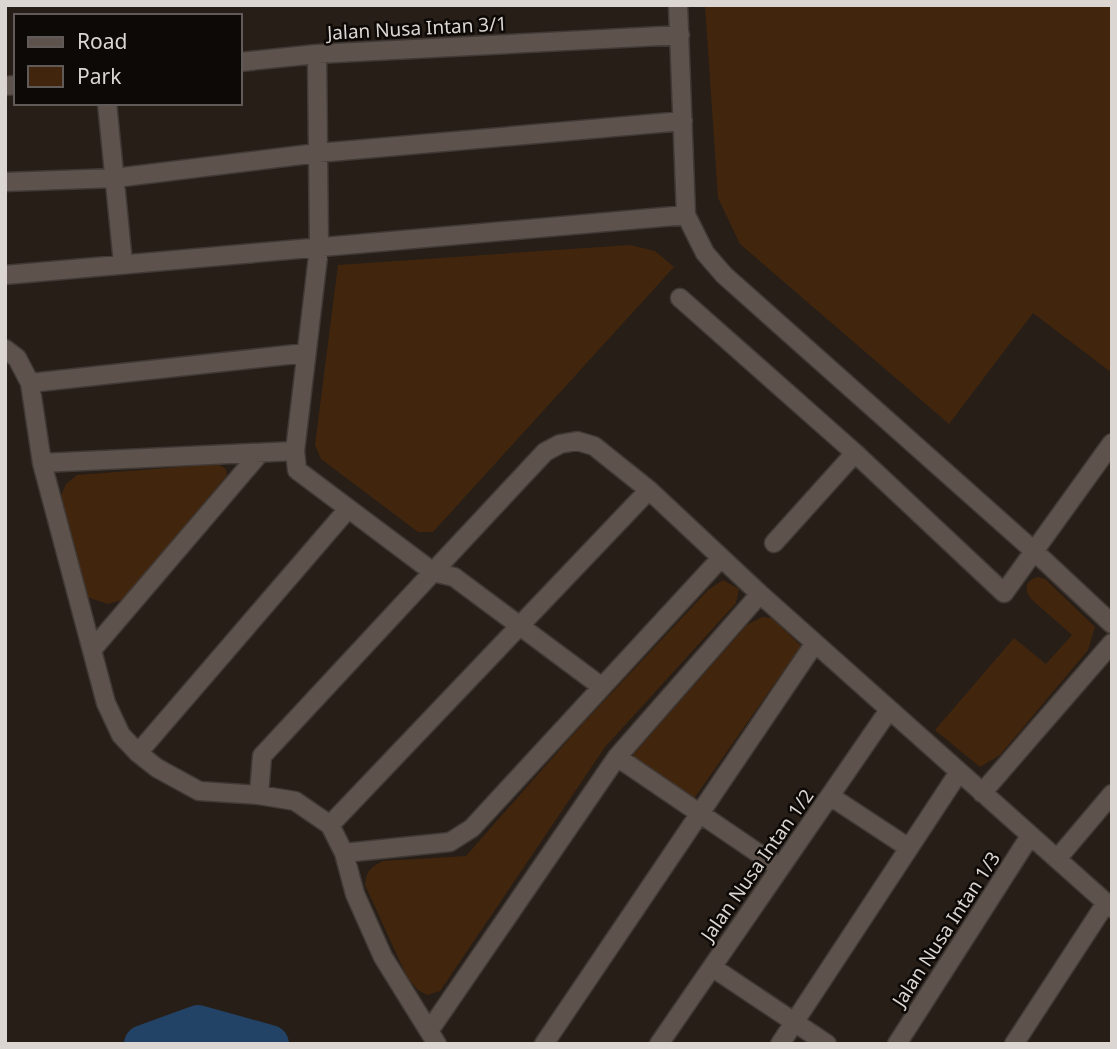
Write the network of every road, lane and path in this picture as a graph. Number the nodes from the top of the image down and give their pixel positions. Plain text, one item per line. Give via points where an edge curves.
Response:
1 (678, 5) edge
2 (680, 35) junction
3 (317, 54) junction
4 (242, 62) edge
5 (107, 105) edge
6 (683, 121) junction
7 (318, 153) junction
8 (115, 178) junction
9 (5, 182) edge
10 (686, 215) junction
11 (319, 248) junction
12 (123, 263) junction
13 (5, 275) edge
14 (680, 298) dead end
15 (5, 349) edge
16 (306, 353) junction
17 (30, 383) junction
18 (1112, 443) edge
19 (295, 451) junction
20 (260, 453) junction
21 (855, 453) junction
22 (42, 463) junction
23 (649, 491) junction
24 (348, 509) junction
25 (774, 543) dead end
26 (1034, 551) junction
27 (721, 558) junction
28 (433, 572) junction
29 (760, 594) junction
30 (1109, 615) edge
31 (520, 626) junction
32 (815, 643) junction
33 (1112, 643) edge
34 (92, 650) junction
35 (602, 687) junction
36 (889, 709) junction
37 (138, 753) junction
38 (617, 757) junction
39 (959, 772) junction
40 (982, 793) junction
41 (259, 794) junction
42 (1112, 794) edge
43 (830, 796) junction
44 (700, 814) junction
45 (330, 825) junction
46 (1030, 836) junction
47 (909, 848) junction
48 (344, 853) junction
49 (1057, 859) junction
50 (780, 868) junction
51 (1109, 906) edge
52 (712, 967) junction
53 (795, 1022) junction
54 (433, 1037) edge
55 (544, 1044) edge
56 (659, 1044) edge
57 (780, 1044) edge
58 (827, 1044) edge
59 (897, 1044) edge
60 (1014, 1044) edge

1 - 2 street
2 - 3 street, Jalan Nusa Intan 3/1
2 - 6 street
3 - 4 street, Jalan Nusa Intan 3/1
3 - 7 street
5 - 8 street
6 - 7 street
6 - 10 street
7 - 8 street
7 - 11 street
8 - 9 street
8 - 12 street
10 - 11 street
10 - 26 street via 705,253 724,275
11 - 12 street
11 - 16 street
12 - 13 street
14 - 21 street
15 - 17 street via 17,358
16 - 17 street
16 - 19 street
17 - 22 street
18 - 26 street
19 - 20 street
19 - 24 street via 297,470
20 - 22 street
20 - 34 street
21 - 25 street
21 - 26 street via 1004,593
22 - 34 street
23 - 27 street
23 - 28 street via 594,446 577,441 560,444 545,452
23 - 31 street
24 - 28 street
24 - 37 street
26 - 30 street
27 - 29 street
27 - 35 street
28 - 31 street via 454,577
28 - 41 street via 262,756
29 - 32 street
29 - 38 street
31 - 35 street
31 - 45 street
32 - 36 street
32 - 44 street
33 - 40 street
34 - 37 street via 106,703 121,735
35 - 48 street via 472,828 450,842
36 - 39 street
36 - 43 street, Jalan Nusa Intan 1/2
37 - 41 street via 199,791
38 - 44 street
38 - 54 street
39 - 40 street
39 - 47 street
40 - 46 street
41 - 45 street via 295,801
42 - 49 street
43 - 47 street
43 - 50 street, Jalan Nusa Intan 1/2
44 - 50 street
44 - 55 street
45 - 48 street
46 - 49 street
46 - 59 street, Jalan Nusa Intan 1/3
47 - 53 street
48 - 54 street via 355,894 383,957
49 - 51 street
50 - 52 street, Jalan Nusa Intan 1/2
51 - 60 street
52 - 53 street
52 - 56 street, Jalan Nusa Intan 1/2
53 - 57 street
53 - 58 street

